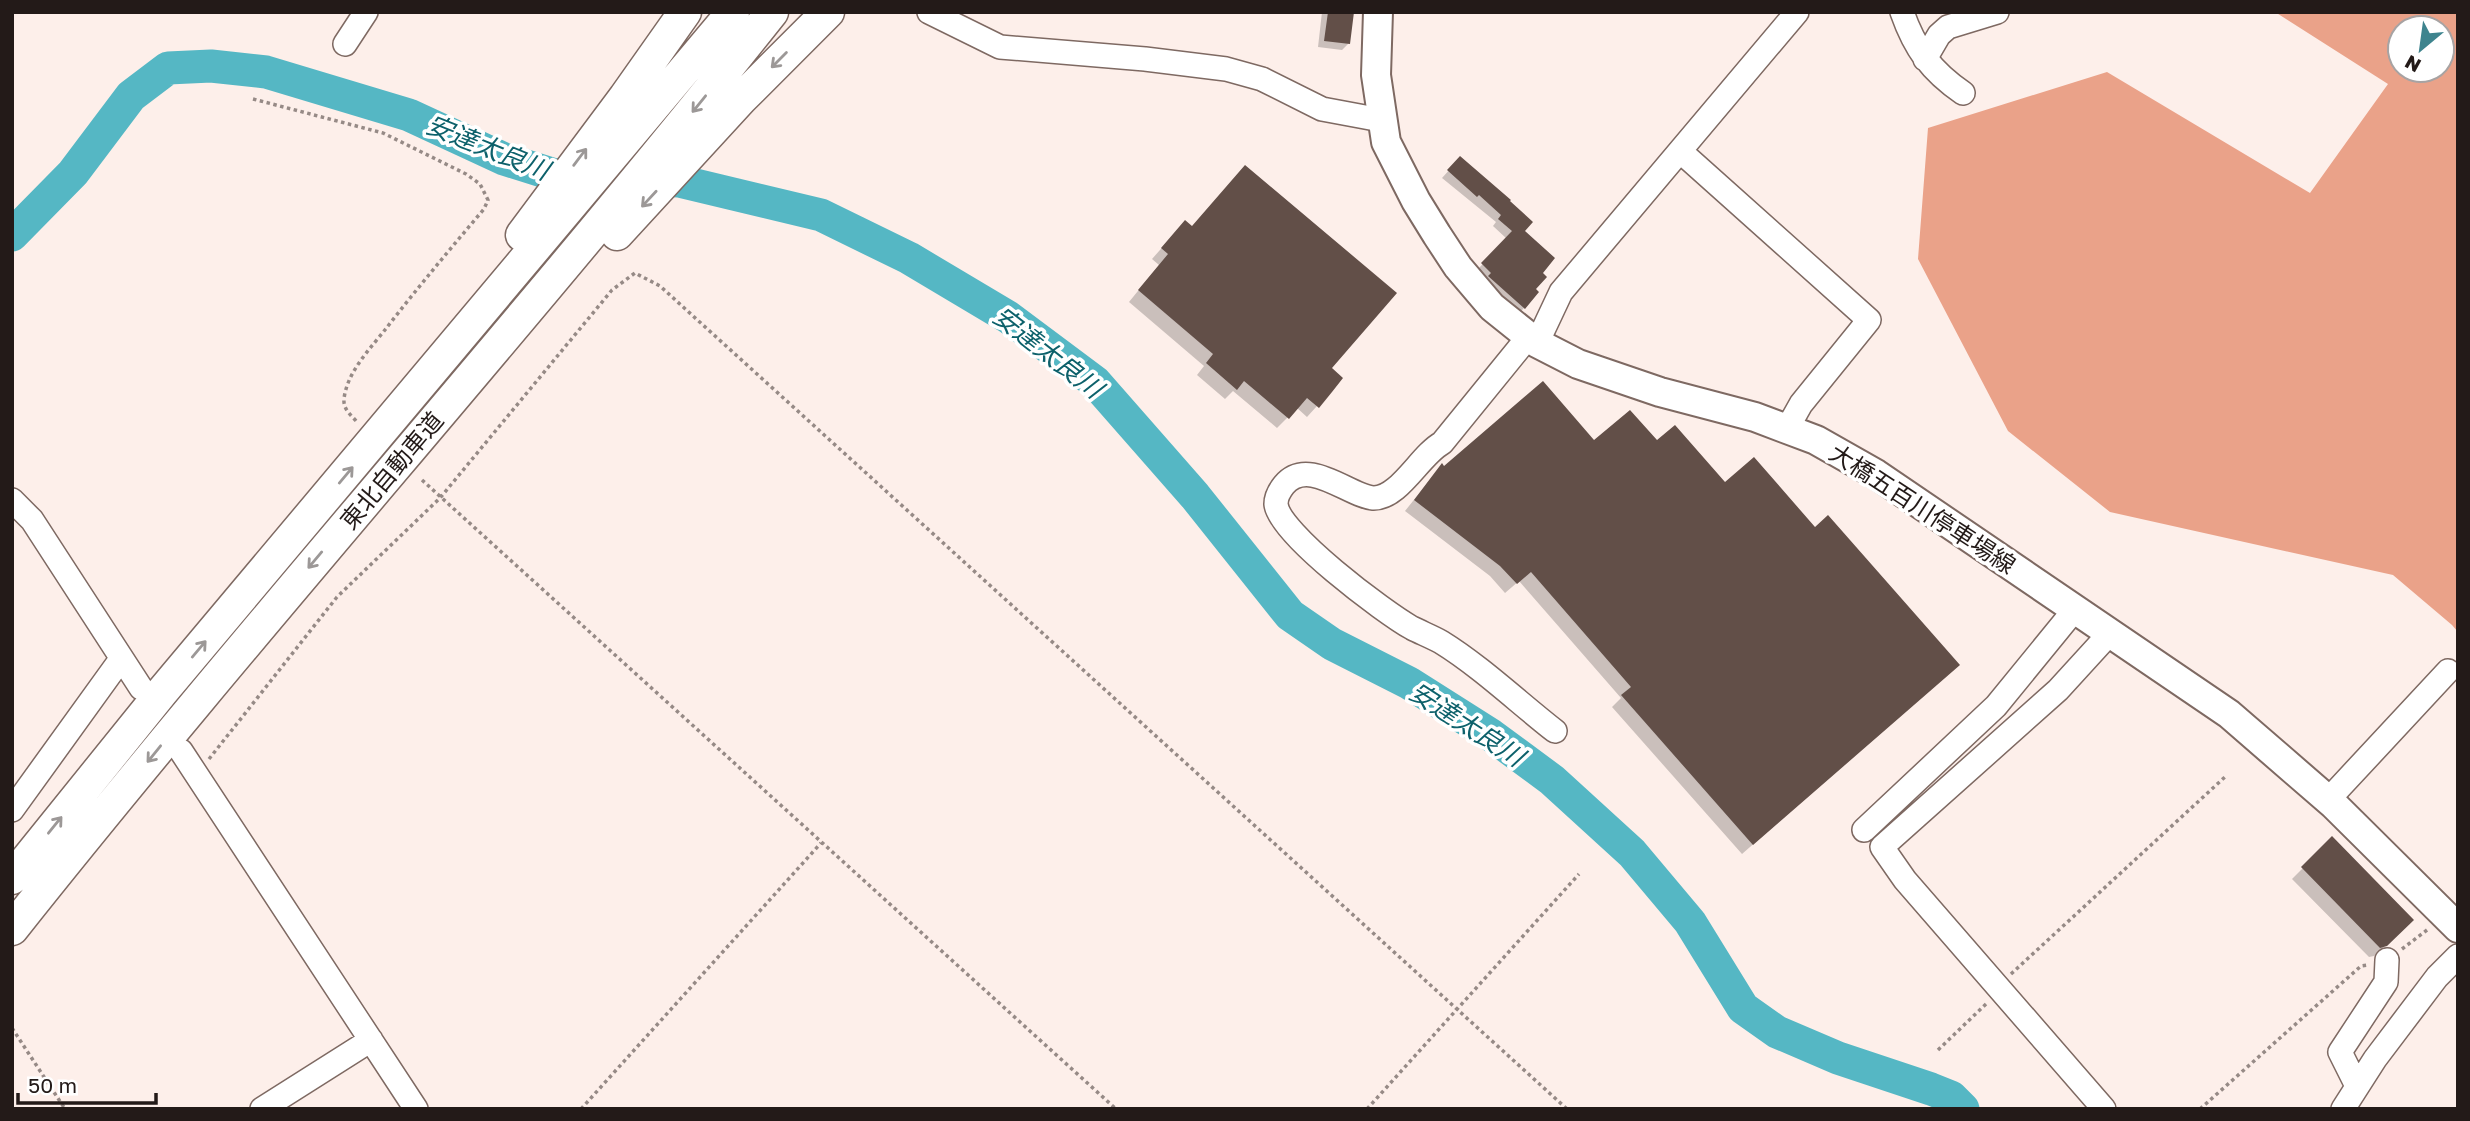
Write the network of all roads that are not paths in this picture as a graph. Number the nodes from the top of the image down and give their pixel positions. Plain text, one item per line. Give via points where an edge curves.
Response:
1 (366, 12) edge
2 (685, 12) edge
3 (733, 12) edge
4 (772, 12) edge
5 (828, 12) edge
6 (929, 12) edge
7 (1378, 12) edge
8 (1797, 12) edge
9 (1902, 12) edge
10 (1997, 12) edge
11 (345, 44) dead end
12 (1925, 59) junction
13 (1963, 93) dead end
14 (1381, 120) junction
15 (617, 130) junction
16 (680, 147) junction
17 (1680, 151) junction
18 (1533, 340) junction
19 (1787, 429) junction
20 (382, 436) junction
21 (12, 500) edge
22 (2076, 608) junction
23 (2111, 632) junction
24 (121, 659) junction
25 (2448, 671) dead end
26 (141, 688) dead end
27 (1555, 731) dead end
28 (181, 751) dead end
29 (2328, 800) junction
30 (12, 810) edge
31 (1864, 830) dead end
32 (12, 878) edge
33 (2452, 922) edge
34 (12, 929) edge
35 (2458, 956) edge
36 (2387, 960) road end
37 (372, 1040) junction
38 (2357, 1086) junction
39 (262, 1109) edge
40 (416, 1109) edge
41 (2104, 1109) edge
42 (2343, 1109) edge

1 - 11 street
2 - 15 highway
3 - 15 highway, 東北自動車道 via 652,112
4 -> 16 highway
5 -> 16 highway via 741,99
6 - 14 street via 1000,47 1226,69 1262,79 1322,109
7 - 14 main road, 大橋五百川停車場線 via 1376,75
8 - 17 street
9 - 12 street
10 - 12 street via 1948,27
12 - 13 street
14 - 18 main road, 大橋五百川停車場線 via 1394,159 1458,267 1492,307
20 -> 15 highway, 東北自動車道
16 -> 20 highway via 594,244
17 - 18 street via 1561,292
17 - 19 street via 1869,320 1801,404
18 - 19 main road, 大橋五百川停車場線 via 1578,364
18 - 27 street via 1395,490 1371,498 1331,479 1298,477 1286,482 1276,506 1312,554 1410,627 1441,642
19 - 22 main road, 大橋五百川停車場線 via 1875,474
32 -> 20 highway, 東北自動車道 via 162,692
20 -> 34 highway, 東北自動車道 via 188,712
21 - 24 street via 32,520
22 - 23 main road, 大橋五百川停車場線
22 - 31 street via 1996,706
23 - 29 main road, 大橋五百川停車場線 via 2229,714
23 - 41 street via 2058,690 1882,847 1905,880
24 - 26 street
24 - 30 street
25 - 29 street
28 - 37 street
29 - 33 main road, 大橋五百川停車場線
35 - 38 street via 2437,977
36 - 38 street via 2386,982 2340,1052
37 - 39 street
37 - 40 street
38 - 42 street

